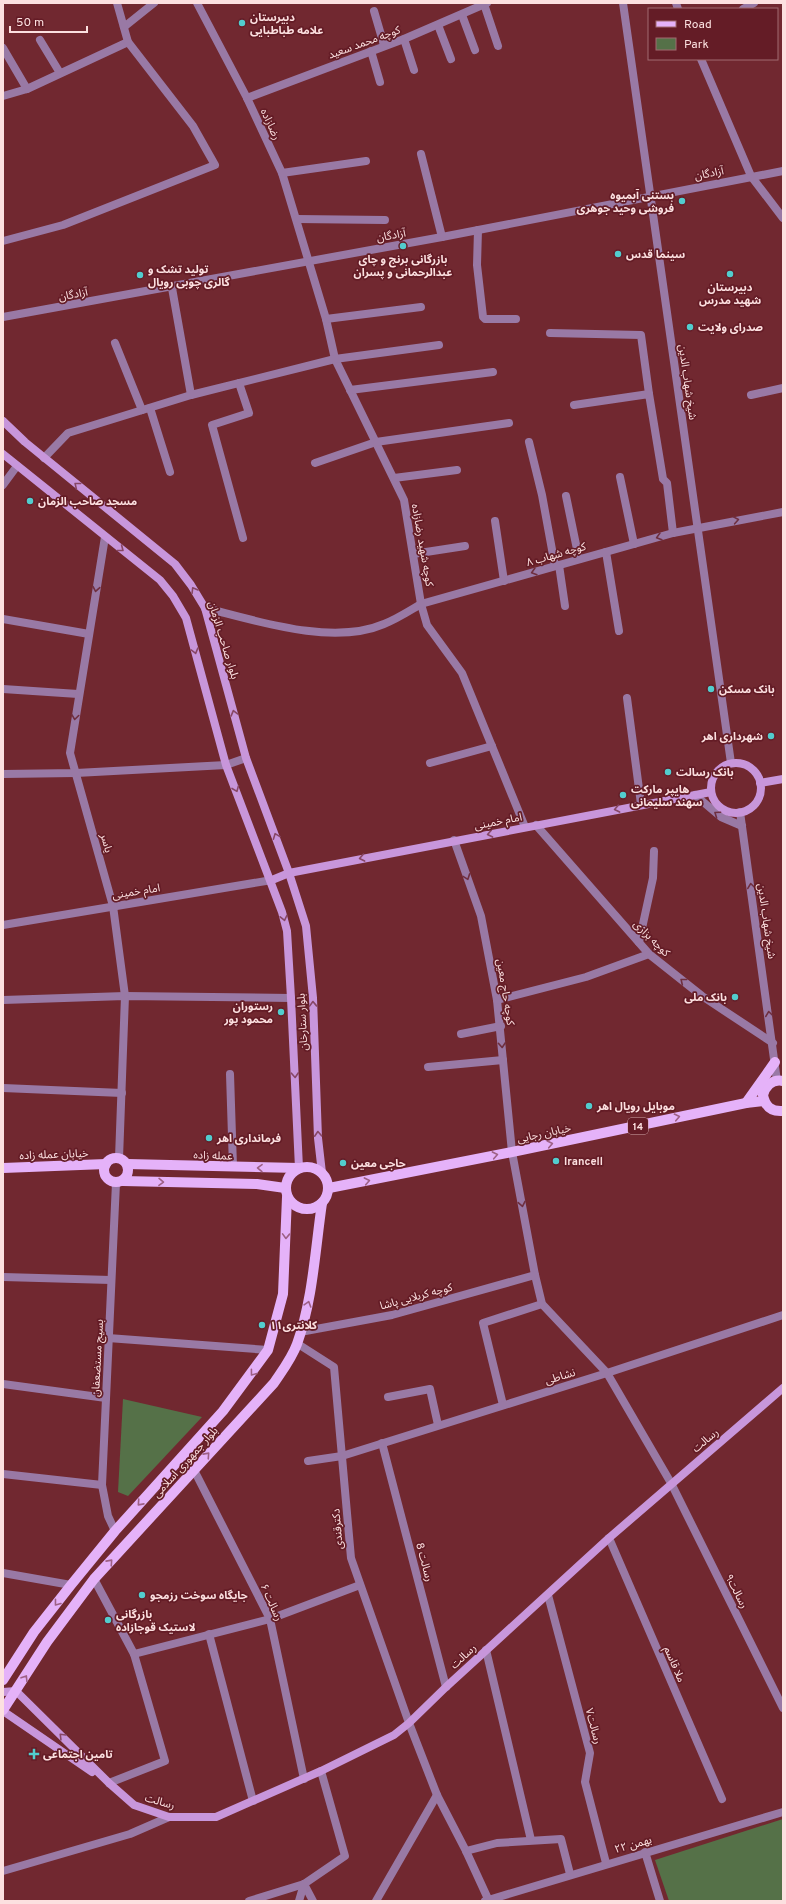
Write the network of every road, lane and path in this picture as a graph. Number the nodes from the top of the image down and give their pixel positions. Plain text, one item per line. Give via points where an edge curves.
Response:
1 (117, 3) edge
2 (154, 3) edge
3 (197, 3) edge
4 (623, 3) edge
5 (754, 3) edge
6 (485, 4) edge
7 (744, 8) edge
8 (374, 11) dead end
9 (462, 15) junction
10 (438, 25) junction
11 (124, 27) junction
12 (404, 39) junction
13 (40, 40) dead end
14 (128, 42) junction
15 (384, 45) junction
16 (498, 46) dead end
17 (3, 48) edge
18 (475, 50) dead end
19 (371, 51) junction
20 (451, 59) dead end
21 (701, 60) edge
22 (414, 70) dead end
23 (60, 73) junction
24 (380, 82) dead end
25 (27, 88) junction
26 (3, 96) edge
27 (247, 98) junction
28 (421, 154) dead end
29 (366, 160) dead end
30 (783, 171) edge
31 (282, 173) junction
32 (750, 176) junction
33 (651, 196) junction
34 (783, 218) edge
35 (297, 219) junction
36 (385, 220) dead end
37 (478, 230) junction
38 (442, 238) junction
39 (3, 241) edge
40 (309, 261) junction
41 (172, 288) junction
42 (421, 307) dead end
43 (3, 317) edge
44 (326, 319) junction
45 (516, 319) dead end
46 (550, 332) dead end
47 (115, 343) dead end
48 (439, 345) dead end
49 (335, 359) junction
50 (493, 372) dead end
51 (239, 383) junction
52 (783, 388) edge
53 (350, 390) junction
54 (649, 394) junction
55 (191, 395) junction
56 (751, 395) dead end
57 (574, 405) dead end
58 (146, 409) junction
59 (3, 421) edge
60 (509, 423) dead end
61 (376, 442) junction
62 (529, 442) dead end
63 (3, 454) edge
64 (44, 458) junction
65 (315, 463) dead end
66 (17, 466) junction
67 (456, 470) dead end
68 (170, 472) dead end
69 (620, 477) dead end
70 (394, 478) junction
71 (3, 485) edge
72 (566, 496) dead end
73 (783, 512) edge
74 (495, 521) dead end
75 (697, 527) junction
76 (673, 533) junction
77 (105, 537) junction
78 (243, 538) dead end
79 (634, 544) junction
80 (465, 546) dead end
81 (606, 552) junction
82 (413, 554) junction
83 (579, 559) junction
84 (557, 566) junction
85 (504, 581) junction
86 (422, 604) junction
87 (565, 606) dead end
88 (205, 608) junction
89 (3, 619) edge
90 (619, 631) dead end
91 (89, 634) junction
92 (3, 689) edge
93 (78, 694) junction
94 (627, 698) dead end
95 (492, 746) junction
96 (246, 758) junction
97 (430, 763) dead end
98 (731, 763) junction
99 (226, 765) junction
100 (76, 773) junction
101 (3, 774) edge
102 (783, 779) edge
103 (760, 783) junction
104 (711, 792) junction
105 (696, 795) junction
106 (641, 804) junction
107 (740, 812) junction
108 (536, 824) junction
109 (742, 826) junction
110 (525, 827) junction
111 (454, 840) junction
112 (654, 850) dead end
113 (289, 873) junction
114 (272, 880) junction
115 (113, 906) junction
116 (3, 925) edge
117 (639, 942) junction
118 (650, 954) junction
119 (125, 996) junction
120 (291, 998) junction
121 (3, 1000) edge
122 (498, 1000) junction
123 (501, 1026) junction
124 (461, 1034) dead end
125 (773, 1042) junction
126 (503, 1060) junction
127 (775, 1062) junction
128 (428, 1067) dead end
129 (230, 1074) dead end
130 (780, 1081) edge
131 (3, 1088) edge
132 (122, 1093) junction
133 (764, 1101) junction
134 (746, 1103) junction
135 (783, 1111) edge
136 (512, 1152) junction
137 (123, 1161) junction
138 (106, 1164) junction
139 (233, 1167) junction
140 (3, 1168) edge
141 (299, 1168) junction
142 (322, 1173) junction
143 (119, 1182) junction
144 (329, 1188) junction
145 (286, 1192) junction
146 (322, 1203) junction
147 (535, 1275) junction
148 (3, 1277) edge
149 (111, 1280) junction
150 (542, 1304) junction
151 (783, 1314) edge
152 (300, 1332) junction
153 (108, 1338) junction
154 (298, 1344) junction
155 (268, 1350) junction
156 (607, 1373) junction
157 (3, 1384) edge
158 (783, 1388) edge
159 (388, 1397) dead end
160 (106, 1398) junction
161 (503, 1405) junction
162 (438, 1425) junction
163 (382, 1443) junction
164 (342, 1456) junction
165 (308, 1461) dead end
166 (194, 1470) junction
167 (3, 1474) edge
168 (671, 1483) junction
169 (102, 1485) junction
170 (115, 1531) junction
171 (609, 1538) junction
172 (3, 1574) edge
173 (94, 1579) junction
174 (71, 1585) junction
175 (360, 1585) junction
176 (548, 1595) junction
177 (270, 1619) junction
178 (209, 1634) junction
179 (486, 1650) junction
180 (134, 1654) junction
181 (3, 1680) edge
182 (446, 1687) junction
183 (16, 1691) junction
184 (3, 1692) edge
185 (783, 1708) edge
186 (3, 1711) edge
187 (409, 1723) junction
188 (322, 1771) junction
189 (304, 1779) junction
190 (109, 1783) junction
191 (437, 1795) junction
192 (722, 1800) dead end
193 (253, 1801) junction
194 (783, 1812) edge
195 (169, 1817) junction
196 (531, 1840) junction
197 (466, 1850) junction
198 (645, 1852) junction
199 (606, 1863) junction
200 (3, 1871) edge
201 (570, 1874) junction
202 (304, 1884) junction
203 (249, 1901) edge
204 (298, 1901) edge
205 (313, 1901) edge
206 (376, 1901) edge
207 (488, 1901) edge
208 (660, 1901) edge

1 - 11 street
2 - 11 street
3 - 27 street, رضازاده
4 - 33 street, شیخ شهاب الدین
5 - 7 street
6 - 9 street, کوچه محمد سعید
6 - 16 street
8 - 15 street
9 - 10 street, کوچه محمد سعید
9 - 18 street
10 - 12 street, کوچه محمد سعید
10 - 20 street
11 - 14 street
12 - 15 street, کوچه محمد سعید
12 - 22 street
13 - 23 street
14 - 23 street
14 - 39 street via 193,126 215,164 63,225
15 - 19 street, کوچه محمد سعید
17 - 25 street
19 - 24 street
19 - 27 street, کوچه محمد سعید
21 - 32 street
23 - 25 street
25 - 26 street
27 - 31 street, رضازاده
28 - 38 street
29 - 31 street
30 - 32 street, آزادگان
31 - 35 street, رضازاده
32 - 33 street, آزادگان
32 - 34 street
33 - 37 street, آزادگان
33 - 75 street, شیخ شهاب الدین
35 - 36 street
35 - 40 street, رضازاده
37 - 38 street, آزادگان
37 - 45 street via 477,265 483,317
38 - 40 street, آزادگان
40 - 41 street, آزادگان
40 - 44 street, کوچه شهید رضازاده
41 - 43 street, آزادگان
41 - 55 street
42 - 44 street
44 - 49 street, کوچه شهید رضازاده
46 - 54 street via 641,335
47 - 58 street
48 - 49 street
49 - 51 street
49 - 53 street, کوچه شهید رضازاده
50 - 53 street
51 - 55 street
51 - 78 street via 249,413 212,425
52 - 56 street
53 - 61 street, کوچه شهید رضازاده
54 - 57 street
54 - 76 street via 663,479 667,484
55 - 58 street
58 - 64 street via 68,433
58 - 68 street
59 - 64 main road, بلوار صاحب الزمان
60 - 61 street
61 - 65 street
61 - 70 street, کوچه شهید رضازاده
62 - 84 street
63 - 66 main road
88 -> 64 main road, بلوار صاحب الزمان via 175,564
66 - 71 street
66 - 77 main road
67 - 70 street
69 - 79 street
70 - 82 street, کوچه شهید رضازاده via 404,500
72 - 83 street
75 -> 73 street, کوچه شهاب ۸
74 - 85 street
75 - 76 street, کوچه شهاب ۸
75 - 98 street, شیخ شهاب الدین
76 -> 79 street, کوچه شهاب ۸
77 -> 91 street, یاسر
77 -> 99 main road via 160,580 186,618
79 - 81 street, کوچه شهاب ۸
80 - 82 street
81 - 83 street, کوچه شهاب ۸
81 - 90 street
82 - 86 street, کوچه شهید رضازاده
83 - 84 street, کوچه شهاب ۸
84 -> 85 street, کوچه شهاب ۸
84 - 87 street
85 - 86 street, کوچه شهاب ۸
86 - 88 street, کوچه شهاب ۸ via 383,624 346,633 283,627
86 - 95 street, کوچه شهید رضازاده via 428,625 462,674
96 -> 88 main road, بلوار صاحب الزمان
89 - 91 street
91 - 93 street, یاسر
92 - 93 street
93 -> 100 street, یاسر via 70,753
94 - 106 street
95 - 97 street
95 - 110 street, کوچه شهید رضازاده
96 - 99 street
113 -> 96 main road, بلوار صاحب الزمان
98 - 103 main road via 753,770
98 - 104 main road via 713,777
99 - 100 street
99 -> 114 main road
100 - 101 street
100 - 115 street, یاسر
102 - 103 main road
103 - 107 main road via 758,799 748,810
104 - 105 main road, امام خمینی
104 - 107 main road via 718,806 725,810
105 - 106 main road, امام خمینی
109 -> 105 street via 721,817
106 -> 108 main road, امام خمینی
107 - 109 street, شیخ شهاب الدین
108 - 110 main road, امام خمینی
108 - 117 street, کوچه بزازی
125 -> 109 street, شیخ شهاب الدین
110 -> 111 main road, امام خمینی
111 -> 113 main road, امام خمینی
111 -> 122 street, کوچه حاج معین via 481,916
112 - 117 street via 653,878
113 - 114 main road, امام خمینی
142 -> 113 main road, بلوار ستارخان via 318,1138 313,998 306,926
114 - 115 street, امام خمینی
114 -> 120 main road, بلوار ستارخان via 286,931
115 - 116 street, امام خمینی
115 - 119 street, یاسر
117 - 118 street, کوچه بزازی
118 - 122 street via 586,977
125 -> 118 street, کوچه بزازی via 702,996
119 - 120 street
119 - 121 street
119 - 132 street, یاسر
120 -> 141 main road, بلوار ستارخان
122 - 123 street, کوچه حاج معین
123 - 124 street
123 -> 126 street, کوچه حاج معین
125 - 127 street, شیخ شهاب الدین
126 - 128 street
126 - 136 street, کوچه حاج معین
127 - 130 street, شیخ شهاب الدین
127 - 134 main road
129 - 139 street
130 - 133 main road via 769,1084 765,1089
131 - 132 street
132 - 137 street, یاسر
133 - 134 main road, خیابان رجایی / 14
133 - 135 main road via 772,1110
136 -> 134 main road, خیابان رجایی / 14
144 -> 136 main road, خیابان رجایی
136 -> 147 street, کوچه حاج معین
137 - 138 main road via 110,1160
137 - 139 main road, عمله زاده
137 - 143 main road via 129,1170 127,1177
138 - 140 main road, خیابان عمله زاده
138 - 143 main road via 106,1177 110,1181
141 -> 139 main road, عمله زاده
141 - 142 main road via 307,1166
141 - 145 main road via 287,1180
142 - 144 main road
143 -> 145 main road via 257,1184
143 - 149 street, بسیج مستضعفان
144 - 146 main road
145 - 146 main road via 292,1204 299,1208 307,1210
145 -> 155 main road, بلوار جمهوری اسلامی via 283,1294
152 -> 146 main road, بلوار جمهوری اسلامی via 311,1294
147 - 150 street, کوچه حاج معین
147 - 152 street, کوچه کربلایی پاشا via 392,1315
148 - 149 street
149 - 153 street, بسیج مستضعفان
150 - 156 street, رسالت۹
150 - 161 street via 483,1323
151 - 156 street, نشاطی
152 - 154 main road, بلوار جمهوری اسلامی
153 - 155 street
153 - 160 street, بسیج مستضعفان
154 - 164 street, دکترقندی via 334,1367
166 -> 154 main road, بلوار جمهوری اسلامی via 274,1383
155 -> 170 main road, بلوار جمهوری اسلامی via 223,1411
156 - 161 street, نشاطی
156 - 168 street, رسالت۹
157 - 160 street
158 - 168 main road, رسالت
159 - 162 street via 430,1389
160 - 169 street, بسیج مستضعفان
161 - 162 street, نشاطی
162 - 163 street, نشاطی
163 - 164 street, نشاطی
163 - 182 street, رسالت 8
164 - 165 street, نشاطی
164 - 175 street, دکترقندی via 351,1558
173 -> 166 main road, بلوار جمهوری اسلامی
166 - 177 street, رسالت ۶
167 - 169 street
168 - 171 main road, رسالت
168 - 185 street, رسالت۹
169 - 170 street, بسیج مستضعفان via 108,1516
170 - 174 main road, بلوار جمهوری اسلامی
171 - 176 main road, رسالت
171 - 192 street, ملا قاسم
172 - 174 street
173 - 180 street
183 -> 173 main road, بلوار جمهوری اسلامی via 47,1642
174 -> 181 main road, بلوار جمهوری اسلامی via 34,1632
175 - 177 street
175 - 187 street, دکترقندی
176 - 179 main road, رسالت
176 - 199 street, رسالت۷ via 590,1753 585,1782
177 - 178 street
177 - 189 street, رسالت ۶
178 - 180 street
178 - 193 street
179 - 182 main road, رسالت
179 - 196 street
180 - 190 street via 165,1761
182 - 187 main road, رسالت
183 - 184 main road
183 - 186 main road, بلوار جمهوری اسلامی
190 -> 183 main road, رسالت
186 - 190 main road, رسالت
187 - 188 main road, رسالت via 394,1735
187 - 191 street, دکترقندی
188 - 189 main road, رسالت
188 - 202 street via 345,1856
189 - 193 main road, رسالت
190 - 195 main road, رسالت via 134,1805
191 - 197 street, دکترقندی
191 - 206 street
193 - 195 main road, رسالت via 216,1817
194 - 198 street, ۲۲ بهمن
195 - 200 street via 130,1834
196 - 197 street via 497,1843
196 - 201 street via 561,1839
197 - 207 street, دکترقندی
198 - 199 street, ۲۲ بهمن
198 - 208 street
199 - 201 street, ۲۲ بهمن
201 - 207 street, ۲۲ بهمن
202 - 203 street
202 - 204 street
202 - 205 street

